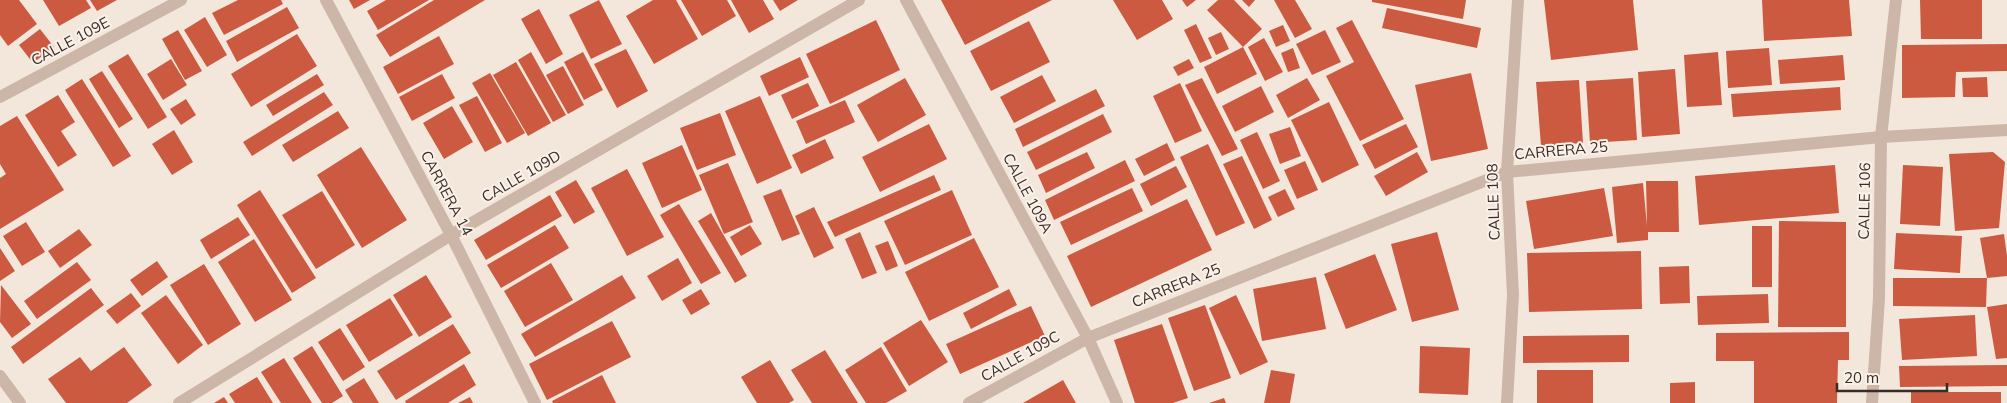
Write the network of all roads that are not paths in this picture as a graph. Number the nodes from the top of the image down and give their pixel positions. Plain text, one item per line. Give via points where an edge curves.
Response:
1 (181, 0) edge
2 (326, 0) edge
3 (859, 0) edge
4 (906, 0) edge
5 (1518, 0) edge
6 (1896, 0) edge
7 (0, 97) edge
8 (2007, 130) edge
9 (1880, 137) junction
10 (1507, 172) junction
11 (451, 235) junction
12 (1088, 338) junction
13 (0, 376) edge
14 (20, 403) edge
15 (179, 403) edge
16 (535, 403) edge
17 (969, 403) edge
18 (1117, 403) edge
19 (1507, 403) edge
20 (1872, 403) edge

1 - 7 street, CALLE 109E
2 - 11 street, CARRERA 14
3 - 11 street, CALLE 109D
4 - 12 street, CALLE 109A
5 - 10 street, CALLE 108
6 - 9 street, CALLE 106
8 - 9 street, CARRERA 25
9 - 10 street, CARRERA 25
9 - 20 street, CALLE 106 via 1879,298
10 - 12 street, CARRERA 25
10 - 19 street, CALLE 108 via 1513,295
11 - 15 street, CALLE 109D
11 - 16 street, CARRERA 14
12 - 17 street, CALLE 109C
12 - 18 street, CALLE 109A
13 - 14 street

